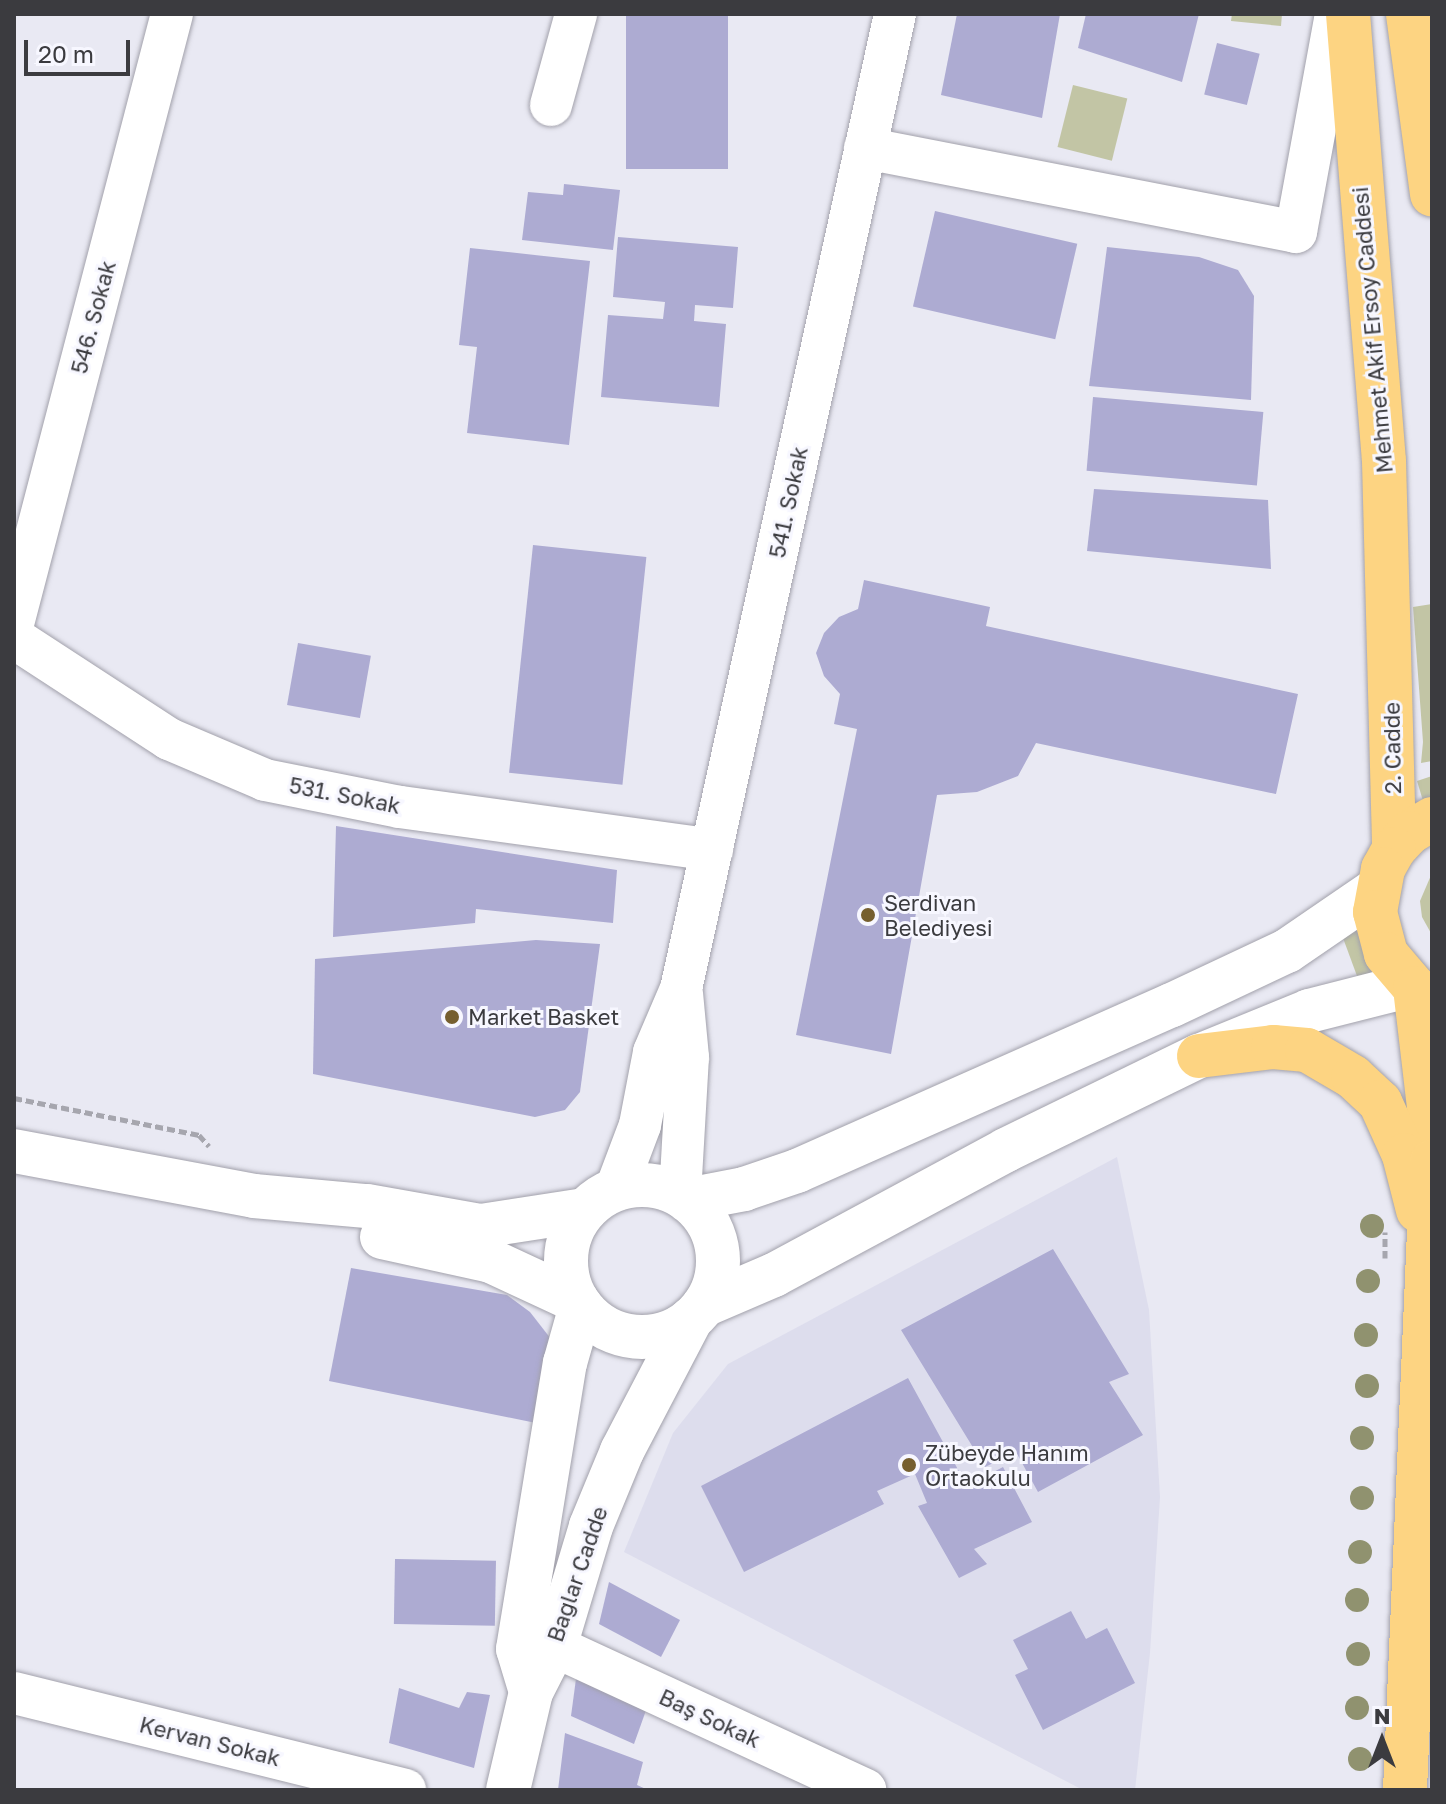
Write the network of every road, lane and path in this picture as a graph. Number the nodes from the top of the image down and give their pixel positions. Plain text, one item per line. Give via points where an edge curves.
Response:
1 (172, 14) edge
2 (576, 14) edge
3 (895, 14) edge
4 (1336, 14) edge
5 (1348, 14) edge
6 (1408, 14) edge
7 (551, 105) dead end
8 (865, 148) junction
9 (1432, 194) edge
10 (14, 620) edge
11 (14, 638) edge
12 (1390, 646) joint
13 (1432, 819) edge
14 (1394, 849) junction
15 (712, 850) junction
16 (1376, 890) junction
17 (681, 989) junction
18 (1419, 990) edge
19 (1199, 1056) junction
20 (14, 1098) edge
21 (1432, 1133) edge
22 (199, 1135) dead end
23 (14, 1151) edge
24 (1432, 1162) edge
25 (254, 1196) junction
26 (683, 1198) junction
27 (600, 1200) junction
28 (1428, 1245) junction
29 (579, 1303) junction
30 (698, 1312) junction
31 (554, 1646) junction
32 (531, 1692) junction
33 (14, 1693) edge
34 (405, 1790) edge
35 (508, 1790) edge
36 (865, 1790) edge
37 (1405, 1790) edge

1 - 10 street, 546. Sokak
2 - 7 street
3 - 8 street, 541. Sokak
4 - 8 street via 1296,232
5 - 12 main road, Mehmet Akif Ersoy Caddesi via 1384,461
6 - 9 main road
8 - 15 street, 541. Sokak
11 - 15 street, 531. Sokak via 169,739 265,780 400,807
12 - 14 main road, 2. Cadde
13 - 14 main road
14 - 16 main road
15 - 17 street, 541. Sokak
16 - 18 main road via 1378,934 1386,954
16 - 26 main road via 1287,951 1158,1011 797,1171 744,1189
17 - 26 street via 688,1057
17 - 27 street via 654,1052 640,1125
18 - 19 main road via 1309,1011
18 - 21 main road
19 - 28 main road via 1273,1047 1307,1050 1353,1077 1380,1102 1404,1155
19 - 30 main road via 1006,1150
20 - 22 path
23 - 25 main road
24 - 28 main road
25 - 27 main road via 367,1206 481,1226
25 - 29 main road via 351,1231 491,1261
26 - 27 main road via 638,1184
26 - 30 main road via 710,1225 717,1246 714,1287
27 - 29 main road via 572,1231 566,1254 568,1278
28 - 37 main road
29 - 30 main road via 604,1326 640,1336 676,1329
29 - 32 main road, Bağlar Cadde via 518,1649
30 - 31 main road, Bağlar Cadde via 622,1451 591,1526
31 - 32 main road, Bağlar Cadde
31 - 36 street, Baş Sokak
32 - 35 main road
33 - 34 street, Kervan Sokak

